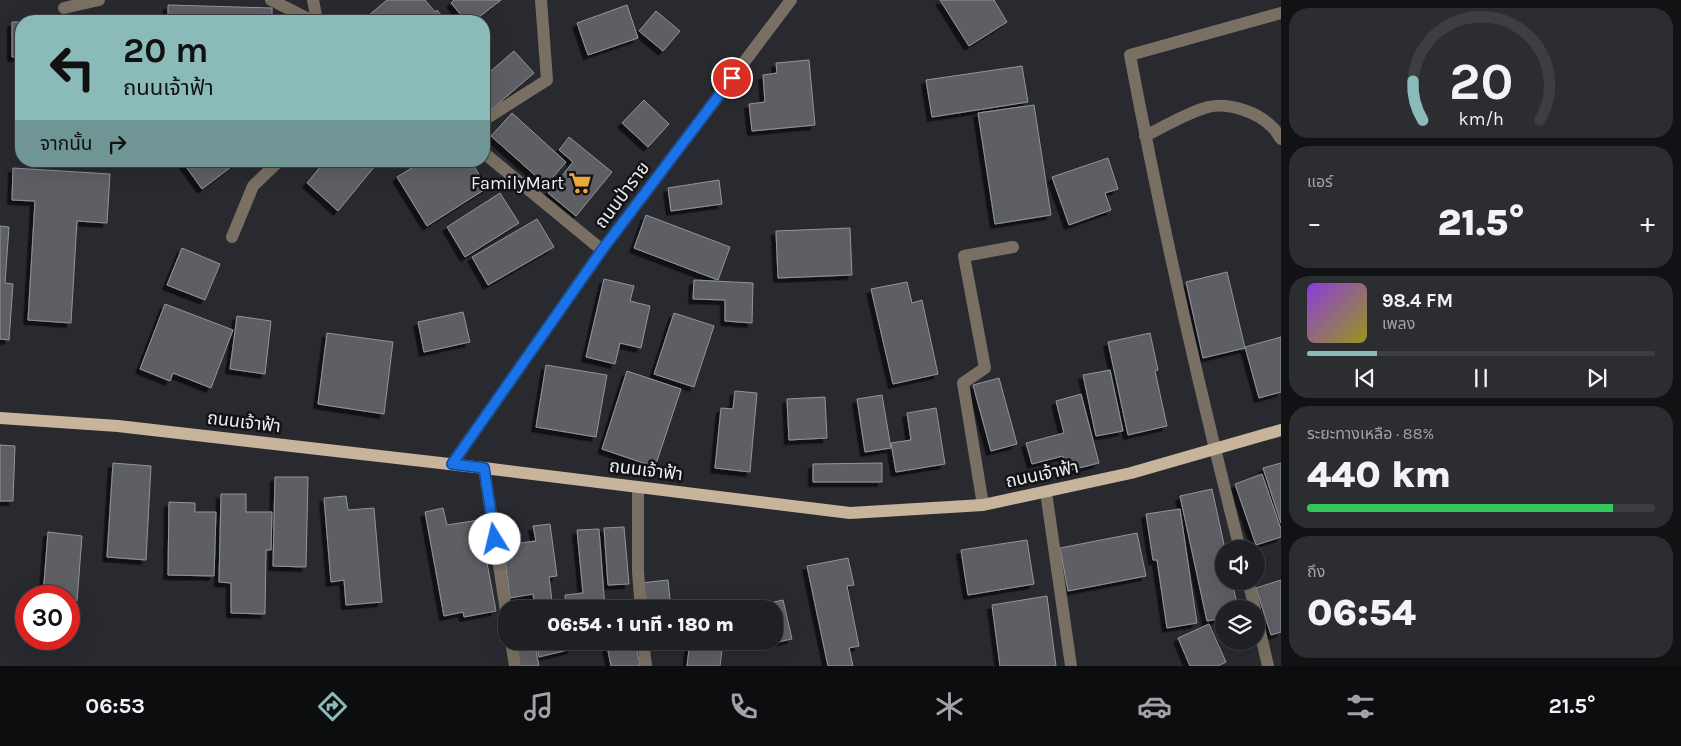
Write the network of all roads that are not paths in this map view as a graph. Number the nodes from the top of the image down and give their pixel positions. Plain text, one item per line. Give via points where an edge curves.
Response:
1 (99, 0) edge
2 (271, 0) edge
3 (313, 0) edge
4 (541, 0) edge
5 (791, 0) edge
6 (64, 8) dead end
7 (1281, 13) edge
8 (302, 15) edge
9 (314, 15) edge
10 (490, 116) edge
11 (1145, 136) junction
12 (1281, 139) edge
13 (490, 158) edge
14 (273, 167) edge
15 (232, 237) dead end
16 (1013, 247) dead end
17 (602, 250) junction
18 (0, 418) edge
19 (1281, 430) edge
20 (1214, 450) junction
21 (452, 464) junction
22 (484, 468) junction
23 (638, 487) junction
24 (1046, 492) junction
25 (983, 505) junction
26 (1238, 540) edge
27 (504, 600) edge
28 (640, 600) edge
29 (512, 650) edge
30 (644, 650) edge
31 (1264, 650) edge
32 (515, 666) edge
33 (646, 666) edge
34 (1071, 666) edge
35 (1268, 666) edge

1 - 6 street
2 - 8 street
3 - 9 street
4 - 10 street via 547,80
5 - 17 street, ถนนป่าราย
7 - 11 street via 1130,55
11 - 12 street via 1210,106 1230,106 1250,111 1272,126
11 - 20 street
13 - 17 street
14 - 15 street via 253,186
16 - 25 street via 964,256 986,368 963,383
17 - 21 street, ถนนป่าราย
18 - 21 main road, ถนนเจ้าฟ้า via 118,426
19 - 20 main road, ถนนเจ้าฟ้า
20 - 24 main road, ถนนเจ้าฟ้า
20 - 26 street
21 - 22 main road, ถนนเจ้าฟ้า
22 - 23 main road, ถนนเจ้าฟ้า
22 - 27 street
23 - 25 main road, ถนนเจ้าฟ้า via 850,513
23 - 28 street
24 - 25 main road, ถนนเจ้าฟ้า
24 - 34 street
29 - 32 street
30 - 33 street
31 - 35 street

